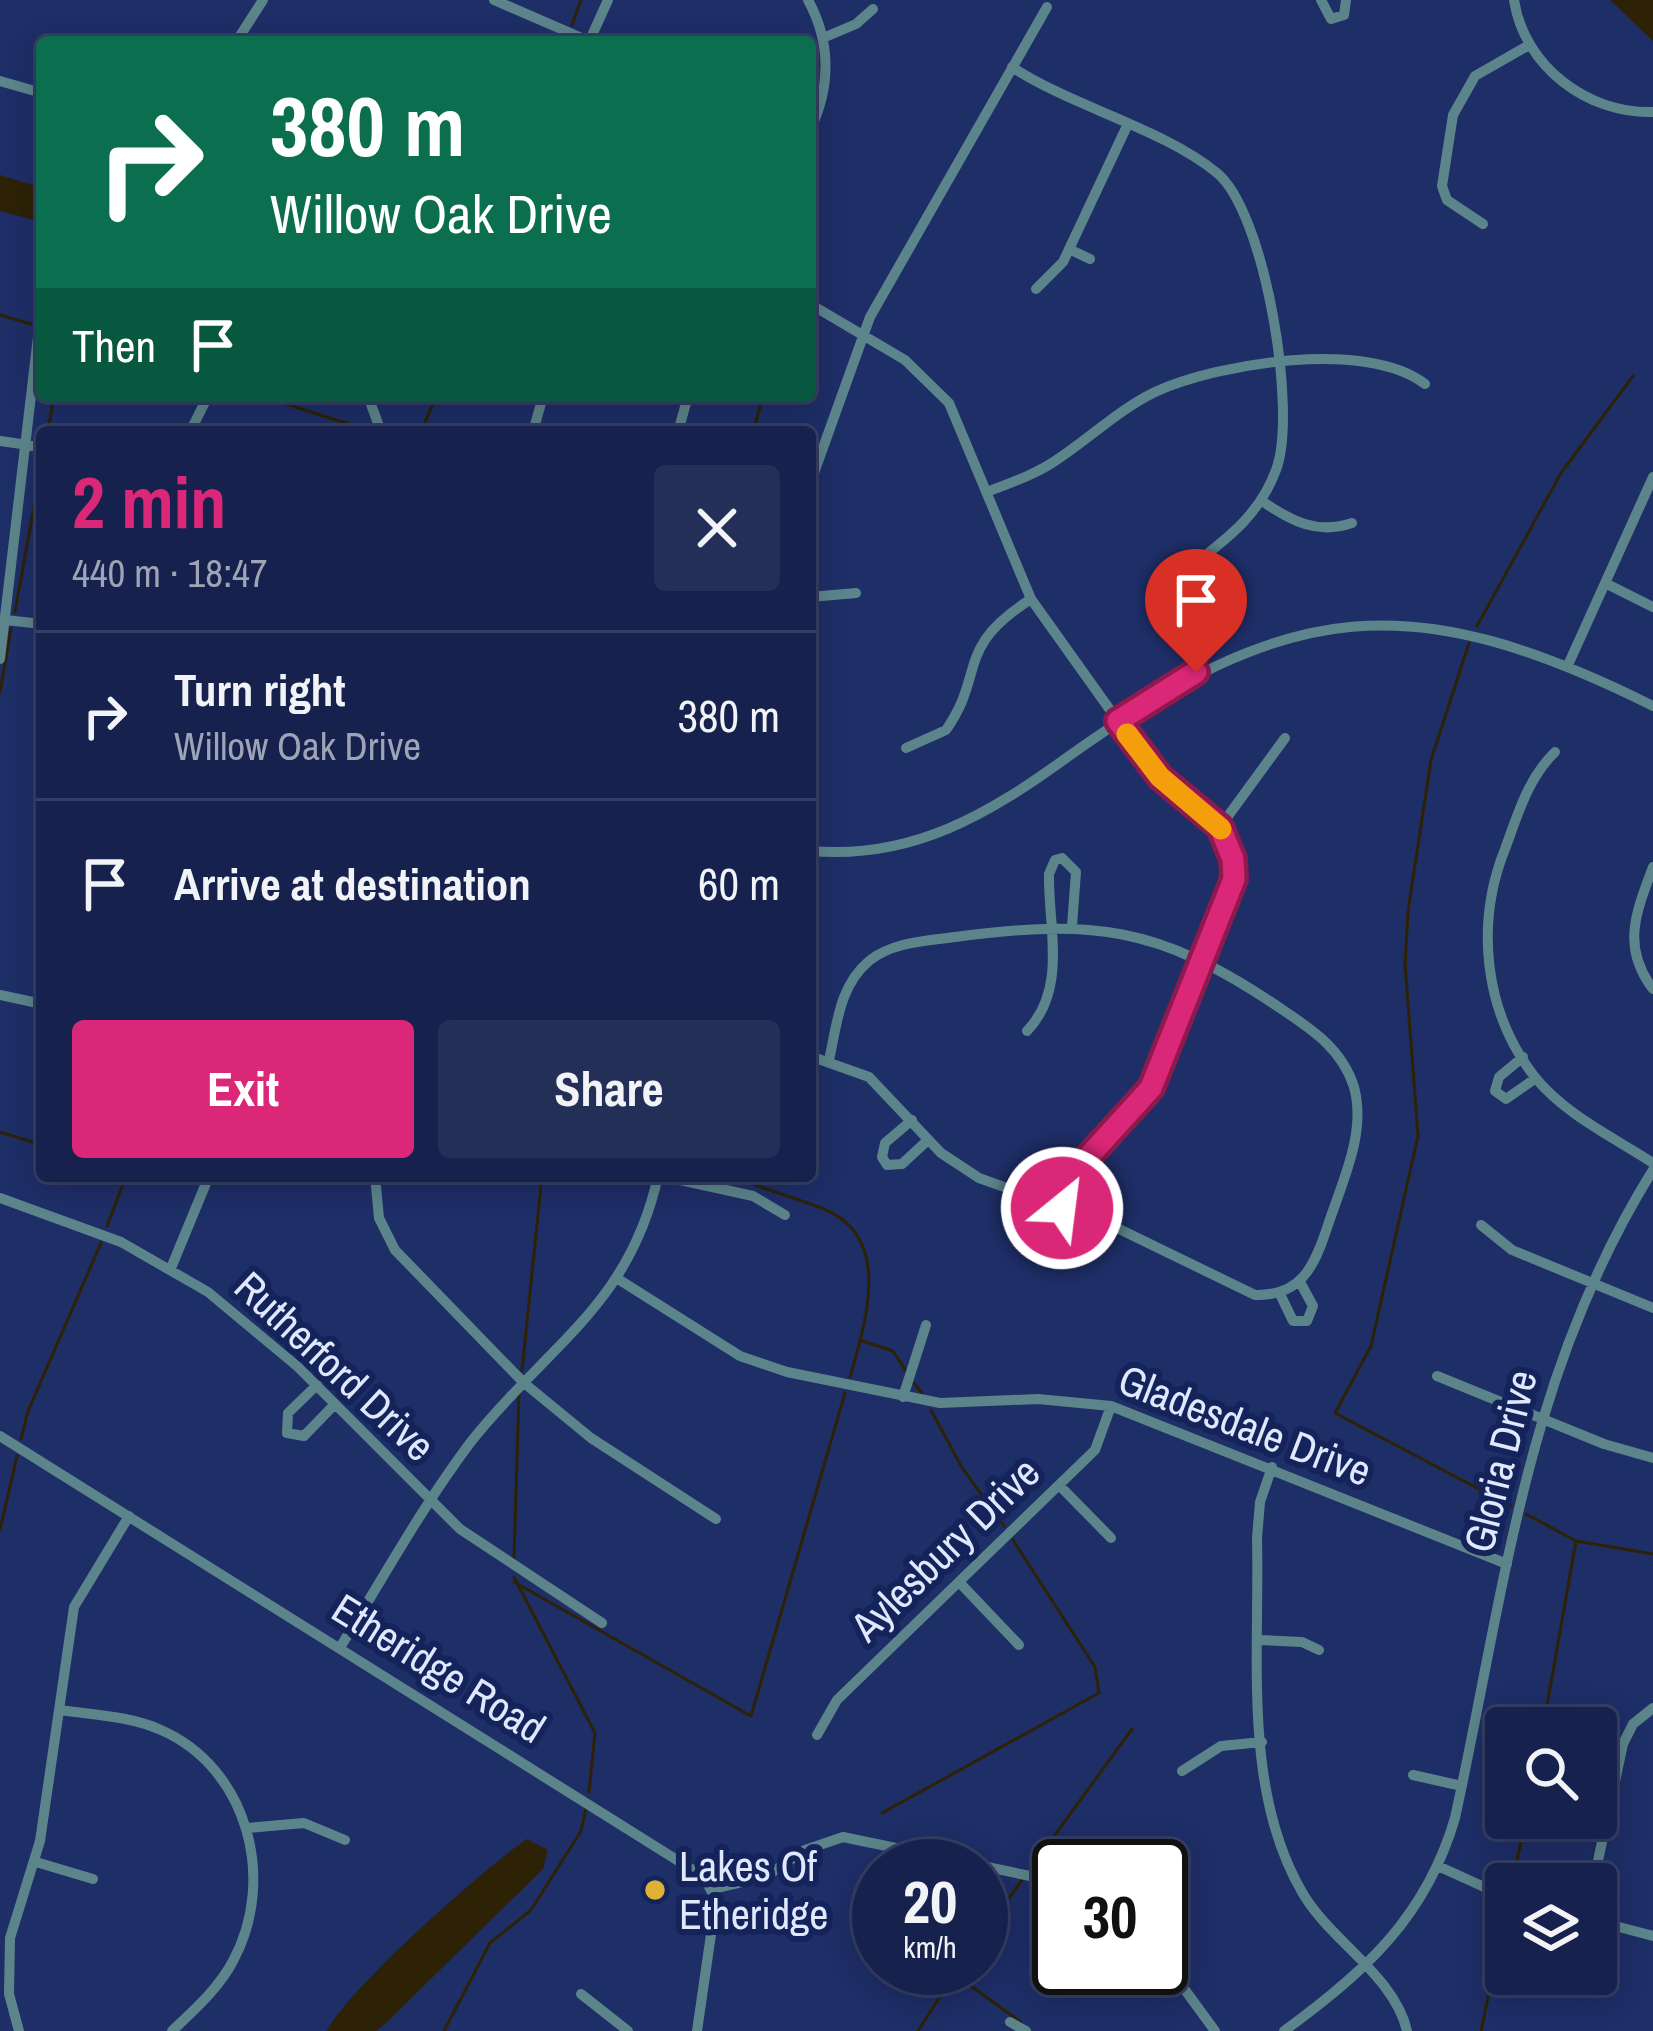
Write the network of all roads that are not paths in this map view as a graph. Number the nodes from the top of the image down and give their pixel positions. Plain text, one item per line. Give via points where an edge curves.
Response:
1 (262, 0) edge
2 (494, 0) edge
3 (608, 0) edge
4 (808, 0) edge
5 (1321, 0) edge
6 (1346, 0) edge
7 (1514, 0) edge
8 (1047, 7) dead end
9 (873, 9) dead end
10 (245, 36) edge
11 (576, 36) edge
12 (593, 36) edge
13 (823, 38) junction
14 (1529, 45) junction
15 (1012, 67) junction
16 (0, 81) edge
17 (36, 91) edge
18 (1653, 112) edge
19 (816, 113) edge
20 (1127, 126) junction
21 (1483, 224) dead end
22 (1070, 248) junction
23 (1090, 259) dead end
24 (1036, 290) dead end
25 (816, 308) edge
26 (861, 338) junction
27 (36, 355) edge
28 (1278, 364) junction
29 (1425, 384) dead end
30 (0, 441) edge
31 (26, 444) junction
32 (36, 445) edge
33 (816, 467) edge
34 (1653, 477) edge
35 (987, 492) junction
36 (1262, 501) junction
37 (1352, 523) dead end
38 (1193, 565) dead end
39 (1605, 583) junction
40 (856, 593) dead end
41 (816, 596) edge
42 (1030, 599) junction
43 (1653, 607) edge
44 (5, 620) junction
45 (36, 623) edge
46 (0, 659) edge
47 (1568, 664) junction
48 (1653, 706) edge
49 (1118, 721) junction
50 (1285, 738) dead end
51 (907, 748) dead end
52 (1555, 752) dead end
53 (1220, 827) junction
54 (816, 851) edge
55 (1653, 867) edge
56 (1072, 926) junction
57 (1048, 927) junction
58 (1205, 960) junction
59 (1653, 989) edge
60 (0, 995) edge
61 (36, 1003) edge
62 (1027, 1031) dead end
63 (816, 1057) edge
64 (1523, 1058) junction
65 (829, 1060) junction
66 (1536, 1078) junction
67 (912, 1120) junction
68 (928, 1140) junction
69 (1653, 1166) edge
70 (207, 1182) edge
71 (376, 1182) edge
72 (658, 1182) edge
73 (688, 1182) edge
74 (0, 1198) edge
75 (1062, 1208) junction
76 (785, 1214) dead end
77 (1481, 1225) dead end
78 (171, 1268) junction
79 (618, 1279) junction
80 (1590, 1282) junction
81 (1653, 1308) edge
82 (926, 1325) dead end
83 (1437, 1376) dead end
84 (524, 1383) junction
85 (316, 1385) junction
86 (903, 1397) junction
87 (334, 1404) junction
88 (1111, 1406) junction
89 (1539, 1418) junction
90 (0, 1436) edge
91 (1653, 1458) edge
92 (1272, 1467) junction
93 (1059, 1485) junction
94 (430, 1502) junction
95 (129, 1516) junction
96 (716, 1519) dead end
97 (1111, 1538) dead end
98 (1507, 1564) junction
99 (958, 1582) junction
100 (602, 1623) dead end
101 (1260, 1640) junction
102 (1019, 1645) dead end
103 (340, 1646) junction
104 (1319, 1650) dead end
105 (1653, 1708) edge
106 (61, 1710) junction
107 (817, 1736) dead end
108 (1262, 1742) junction
109 (1181, 1771) dead end
110 (1412, 1774) dead end
111 (1462, 1786) junction
112 (247, 1828) junction
113 (856, 1839) edge
114 (345, 1840) dead end
115 (36, 1862) junction
116 (1597, 1863) edge
117 (1438, 1866) junction
118 (93, 1879) dead end
119 (1485, 1887) edge
120 (713, 1888) junction
121 (1617, 1927) edge
122 (1653, 1936) edge
123 (1366, 1969) junction
124 (581, 1994) dead end
125 (1188, 1994) edge
126 (1010, 2022) dead end
127 (20, 2031) edge
128 (172, 2031) edge
129 (628, 2031) edge
130 (697, 2031) edge
131 (1026, 2031) edge
132 (1215, 2031) edge
133 (1284, 2031) edge
134 (1407, 2031) edge

1 - 10 street
2 - 11 street
3 - 12 street
4 - 13 street
5 - 6 street via 1331,19 1344,15
7 - 14 street
8 - 15 street
9 - 13 street
13 - 19 street
14 - 18 street via 1589,99
14 - 21 street via 1475,76 1454,115 1442,186 1448,200
15 - 20 street
15 - 26 street
16 - 17 street
20 - 22 street
20 - 28 street via 1198,160 1241,200
22 - 23 street
22 - 24 street
25 - 26 street
26 - 33 street
26 - 35 street via 905,360 941,394
27 - 31 street
28 - 29 street via 1360,358
28 - 35 street via 1153,393 1053,462
28 - 36 street via 1286,426
30 - 31 street
31 - 32 street
31 - 44 street
34 - 39 street
35 - 42 street
36 - 37 street via 1306,526
36 - 38 street
39 - 43 street
39 - 47 street
40 - 41 street
42 - 49 street
42 - 51 street via 979,646 949,726
44 - 45 street
44 - 46 street
47 - 48 street
47 - 49 street via 1444,629 1342,628 1212,664
49 - 53 street via 1160,777
49 - 54 street via 950,831 874,850
50 - 53 street
52 - 64 street via 1531,783 1490,900 1495,997
53 - 58 street via 1234,879
55 - 59 street via 1632,935
56 - 57 street
56 - 57 street via 1076,872 1063,858 1049,874
56 - 58 street via 1136,936
57 - 62 street via 1053,982
57 - 65 street via 877,955 845,992
58 - 75 street via 1151,1088 1079,1167
58 - 75 street via 1320,1035 1354,1087 1354,1144 1318,1255 1290,1289 1242,1292
60 - 61 street
63 - 65 street
64 - 66 street
64 - 66 street via 1498,1077 1495,1091 1505,1099
65 - 67 street via 869,1077
66 - 69 street
67 - 68 street
67 - 68 street via 885,1142 887,1165 902,1164
68 - 75 street via 979,1178
69 - 80 street, Gloria Drive
70 - 78 street
71 - 84 street via 379,1218 395,1250
72 - 79 street
73 - 76 street via 753,1196
74 - 78 street, Rutherford Drive via 86,1226
77 - 80 street via 1505,1247
78 - 85 street, Rutherford Drive
79 - 84 street
79 - 86 street, Gladesdale Drive via 740,1356
80 - 81 street
80 - 89 street, Gloria Drive
82 - 86 street
83 - 89 street
84 - 94 street
84 - 96 street via 590,1438
85 - 87 street, Rutherford Drive
85 - 87 street via 288,1413 287,1432 304,1436
86 - 88 street, Gladesdale Drive
87 - 94 street, Rutherford Drive
88 - 92 street, Gladesdale Drive
88 - 93 street, Aylesbury Drive via 1095,1450
89 - 91 street
89 - 98 street, Gloria Drive
90 - 95 street, Etheridge Road
92 - 98 street, Gladesdale Drive
92 - 101 street via 1258,1511
93 - 97 street
93 - 99 street, Aylesbury Drive
94 - 100 street, Rutherford Drive via 502,1560
94 - 103 street
95 - 103 street, Etheridge Road
95 - 106 street via 78,1594
98 - 111 street, Gloria Drive
99 - 102 street
99 - 107 street, Aylesbury Drive via 837,1700
101 - 104 street
101 - 108 street
103 - 120 street, Etheridge Road via 683,1860
105 - 116 street via 1622,1744
106 - 112 street via 137,1722 186,1744 224,1780
106 - 115 street
108 - 109 street via 1221,1746
108 - 123 street via 1286,1863 1310,1906
110 - 111 street
111 - 117 street, Gloria Drive
112 - 114 street via 304,1823
112 - 128 street via 253,1901 241,1946
113 - 120 street via 805,1850 765,1877
115 - 118 street
115 - 127 street via 10,1938 9,1994
117 - 119 street
117 - 123 street, Gloria Drive via 1416,1910
120 - 130 street
121 - 122 street
123 - 133 street, Gloria Drive
123 - 134 street
124 - 129 street
125 - 132 street
126 - 131 street

